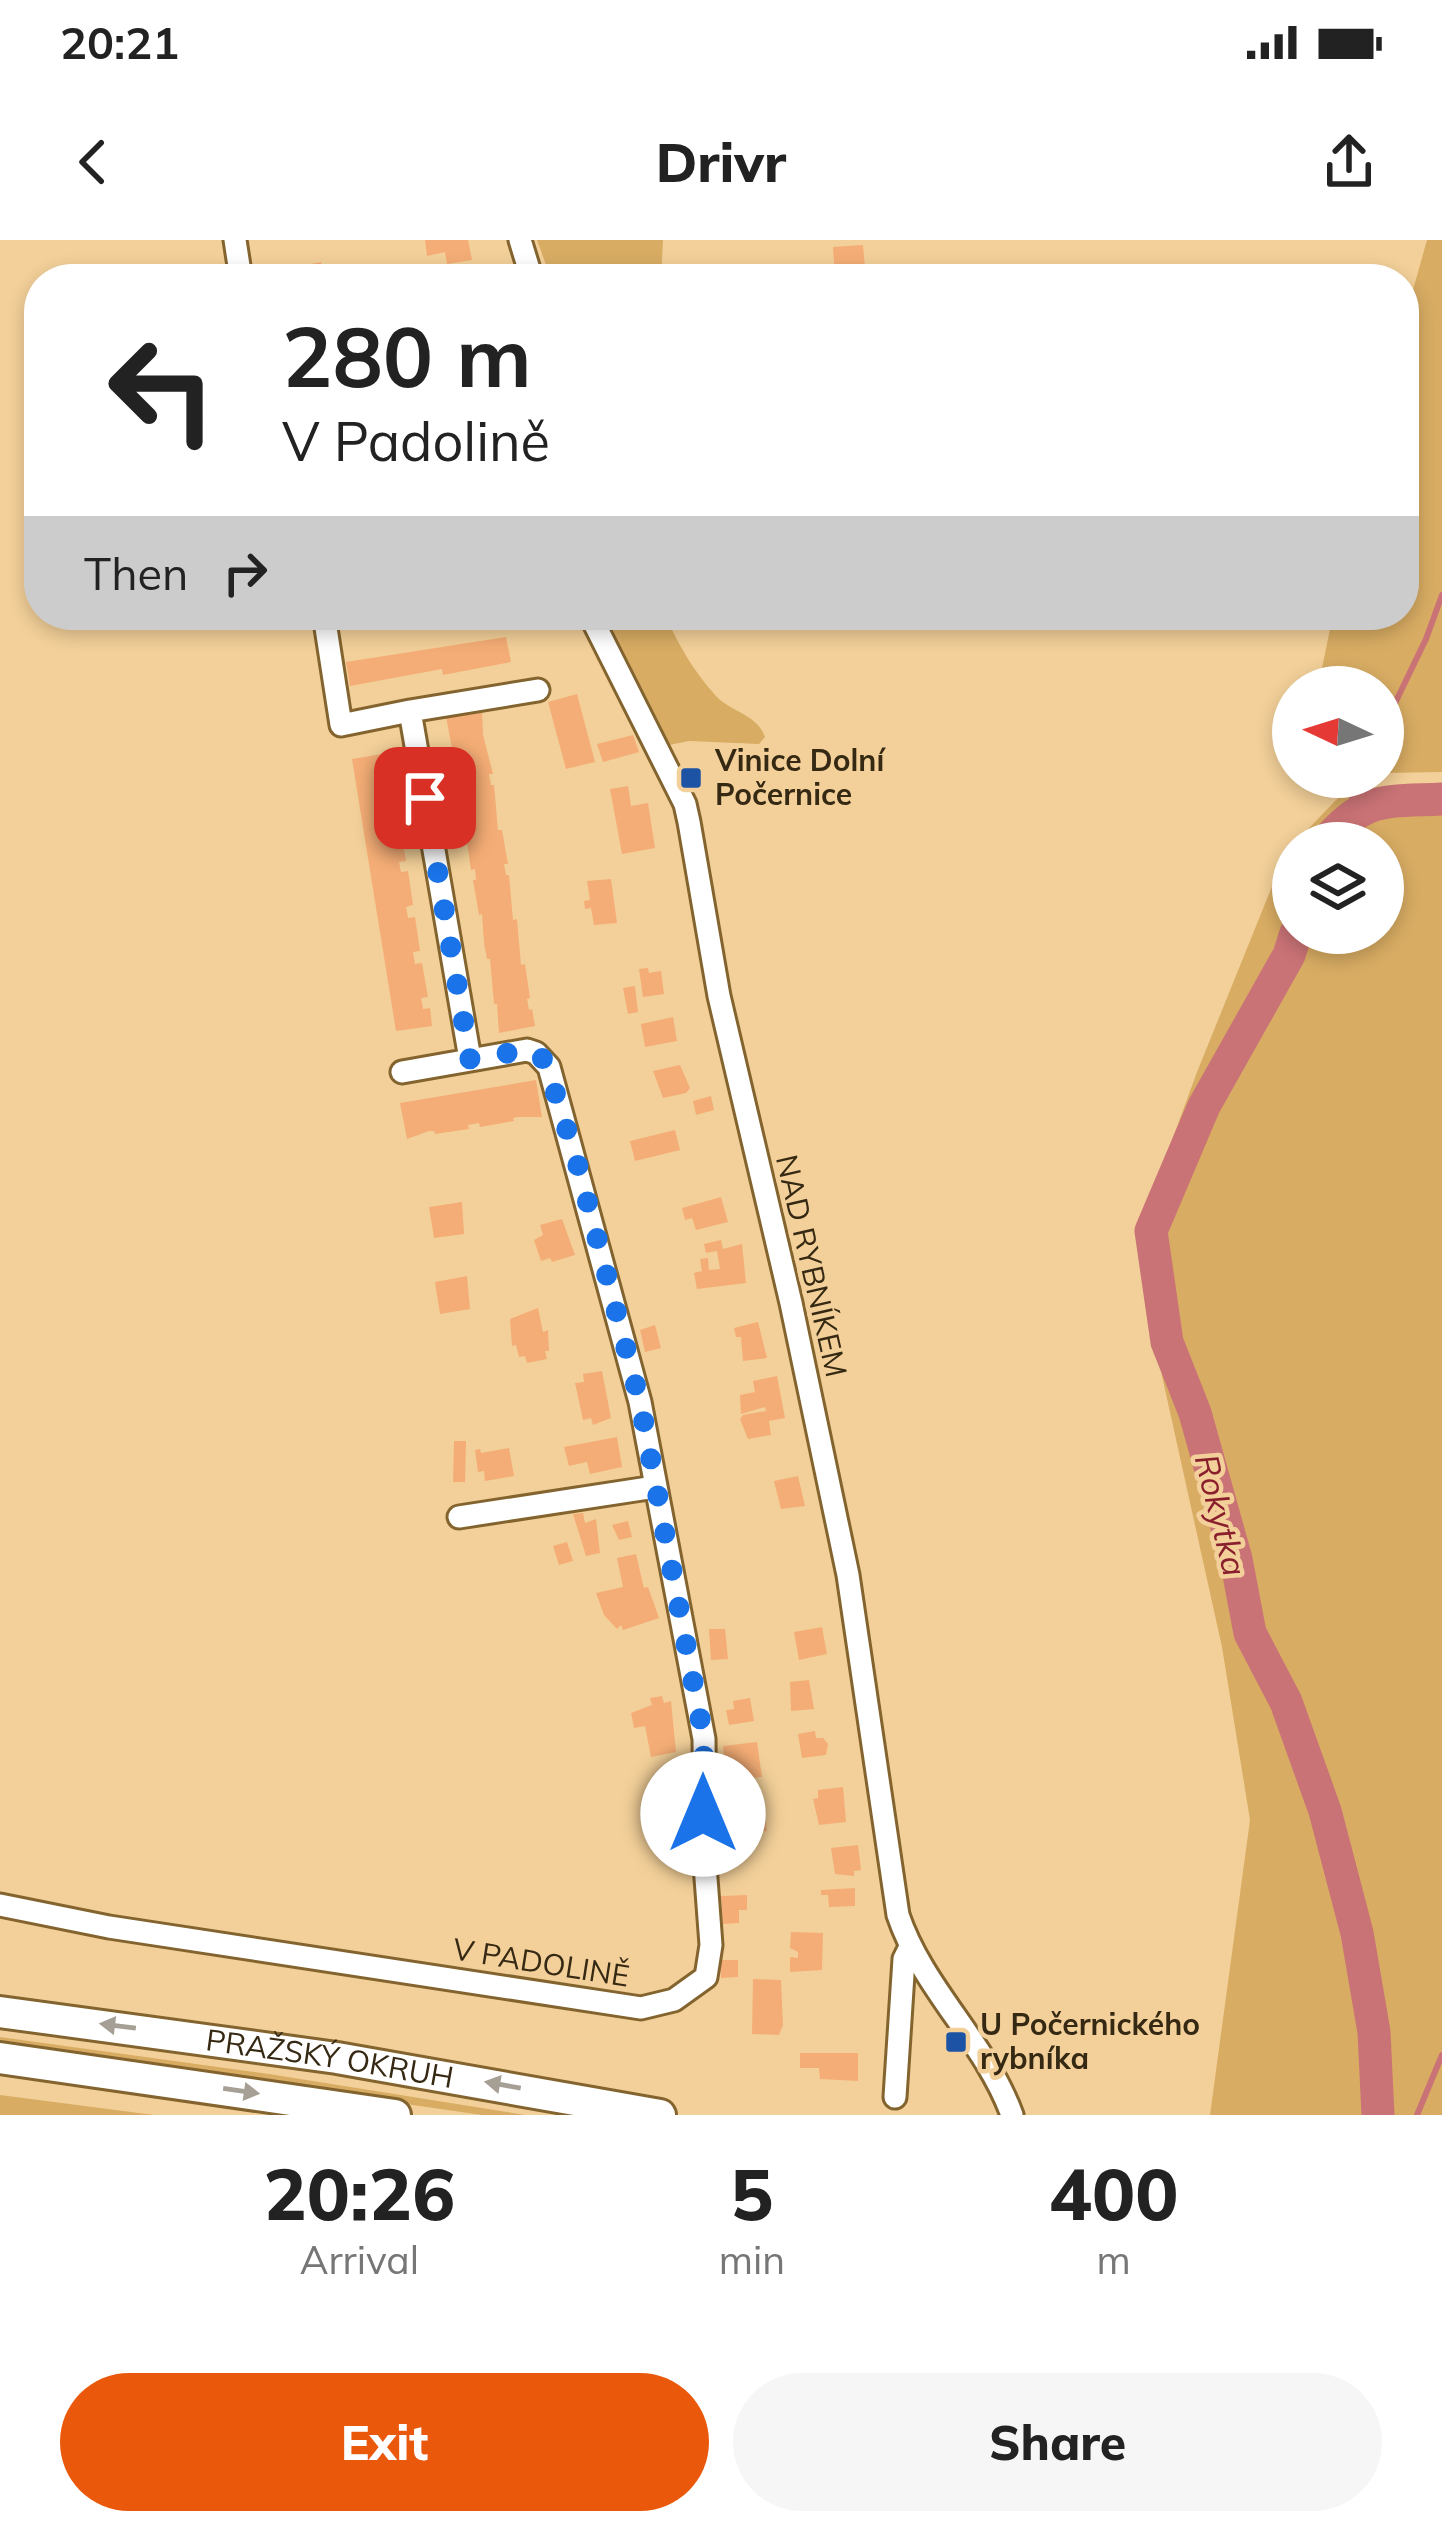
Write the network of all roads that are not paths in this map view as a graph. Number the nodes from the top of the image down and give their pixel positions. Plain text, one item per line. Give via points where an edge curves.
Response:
1 (326, 630) edge
2 (598, 630) edge
3 (538, 689) dead end
4 (410, 711) junction
5 (470, 1059) junction
6 (402, 1072) dead end
7 (655, 1487) junction
8 (459, 1517) dead end
9 (0, 1905) edge
10 (909, 1949) junction
11 (939, 1993) junction
12 (902, 2005) junction
13 (0, 2012) edge
14 (0, 2058) edge
15 (896, 2097) dead end
16 (395, 2115) edge
17 (660, 2115) edge
18 (1012, 2115) edge

1 - 4 street via 341,725
2 - 10 street, NAD RYBNÍKEM via 685,804 718,996 848,1575 890,1879
3 - 4 street
4 - 5 street
5 - 6 street, V PADOLINĚ
5 - 7 street, V PADOLINĚ via 527,1050 549,1067 622,1328
7 - 8 street
7 - 9 street, V PADOLINĚ via 704,1739 711,1945 706,1977 692,1990 641,2008
10 - 11 street, NAD RYBNÍKEM
10 - 12 street, NAD RYBNÍKEM
11 - 12 street
11 - 18 street, NAD RYBNÍKEM via 982,2049
12 - 15 street, NAD RYBNÍKEM
17 -> 13 highway, PRAŽSKÝ OKRUH via 337,2058
14 -> 16 highway, PRAŽSKÝ OKRUH

